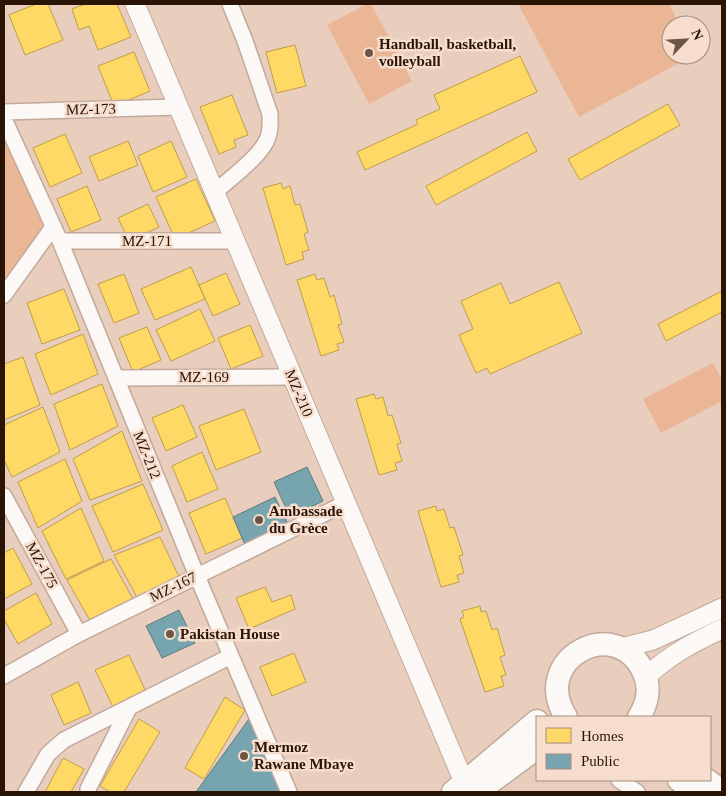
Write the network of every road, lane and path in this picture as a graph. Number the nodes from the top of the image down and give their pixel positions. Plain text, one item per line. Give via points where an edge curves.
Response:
1 (135, 4) edge
2 (230, 4) edge
3 (178, 107) junction
4 (4, 112) edge
5 (4, 119) edge
6 (214, 193) junction
7 (53, 228) junction
8 (60, 242) junction
9 (235, 242) junction
10 (4, 295) edge
11 (292, 377) junction
12 (116, 378) junction
13 (4, 496) edge
14 (346, 503) junction
15 (196, 576) junction
16 (722, 608) edge
17 (722, 629) edge
18 (79, 634) junction
19 (621, 648) junction
20 (231, 656) junction
21 (4, 676) edge
22 (646, 677) junction
23 (129, 708) junction
24 (562, 708) edge
25 (645, 713) edge
26 (543, 716) edge
27 (536, 722) edge
28 (536, 749) edge
29 (621, 781) edge
30 (680, 781) edge
31 (708, 781) edge
32 (88, 789) dead end
33 (465, 789) edge
34 (26, 792) edge
35 (289, 792) edge
36 (636, 792) edge
37 (693, 792) edge
38 (722, 792) edge

1 - 3 street, MZ-210
2 - 6 street via 270,114 269,136 264,146
3 - 4 street, MZ-173
3 - 6 street, MZ-210
5 - 7 street, MZ-212
6 - 9 street, MZ-210
7 - 8 street, MZ-212
7 - 10 street
8 - 9 street, MZ-171
8 - 12 street, MZ-212
9 - 11 street, MZ-210
11 - 12 street, MZ-169
11 - 14 street, MZ-210
12 - 15 street, MZ-212
13 - 18 street, MZ-175
14 - 15 street, MZ-167
14 - 33 street, MZ-210
15 - 18 street, MZ-167
15 - 20 street, MZ-212
16 - 19 street via 653,640
17 - 22 street via 668,658
18 - 21 street, MZ-167
19 - 22 main road via 641,665
19 - 24 main road via 608,644 594,645 569,658 557,684
20 - 23 street
20 - 35 street, MZ-212
22 - 25 main road via 648,696
23 - 32 street
23 - 34 street via 56,746
24 - 26 main road
27 - 33 main road
28 - 33 main road
29 - 36 street
30 - 37 main road
31 - 38 main road

